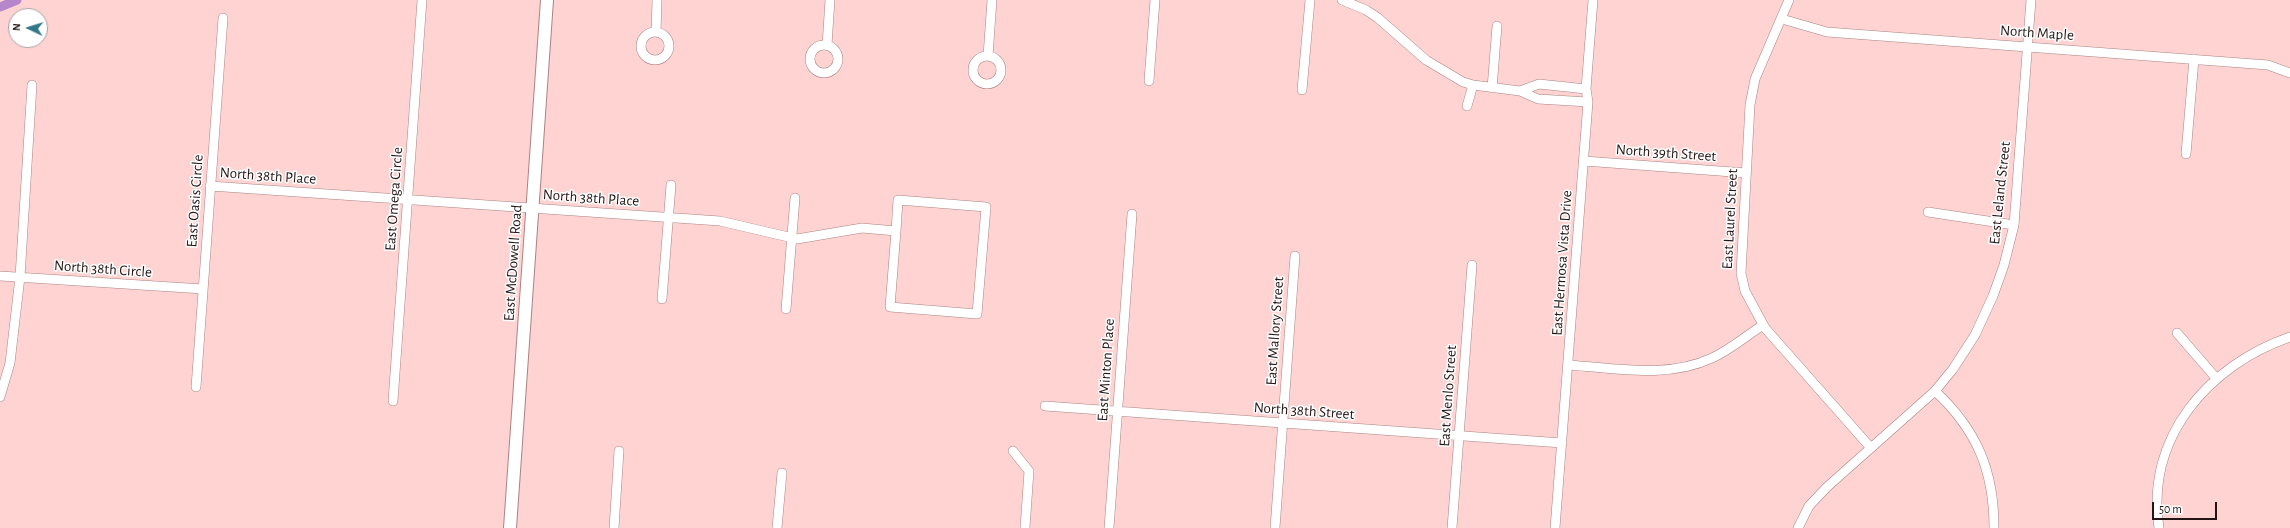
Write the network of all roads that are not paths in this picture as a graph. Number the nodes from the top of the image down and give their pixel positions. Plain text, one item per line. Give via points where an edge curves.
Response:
1 (422, 0) edge
2 (547, 0) edge
3 (657, 0) edge
4 (830, 0) edge
5 (992, 0) edge
6 (1155, 0) edge
7 (1310, 0) edge
8 (1342, 0) edge
9 (1593, 0) edge
10 (1789, 0) edge
11 (2031, 0) edge
12 (223, 18) dead end
13 (1782, 19) junction
14 (1497, 26) dead end
15 (656, 32) dead end
16 (827, 45) dead end
17 (2028, 46) junction
18 (988, 56) dead end
19 (2194, 58) junction
20 (2290, 73) edge
21 (1149, 81) dead end
22 (32, 85) dead end
23 (1473, 85) junction
24 (1492, 88) junction
25 (1586, 89) junction
26 (1302, 90) dead end
27 (1520, 90) junction
28 (1588, 102) junction
29 (1467, 106) dead end
30 (2186, 154) dead end
31 (1584, 161) junction
32 (1746, 173) junction
33 (671, 184) dead end
34 (210, 186) junction
35 (795, 198) dead end
36 (408, 199) junction
37 (533, 208) junction
38 (1928, 212) dead end
39 (1132, 214) dead end
40 (668, 218) junction
41 (2014, 225) junction
42 (896, 231) junction
43 (792, 238) junction
44 (1295, 256) dead end
45 (1472, 265) dead end
46 (0, 276) edge
47 (20, 277) junction
48 (203, 289) junction
49 (662, 299) dead end
50 (786, 309) dead end
51 (1763, 325) junction
52 (2177, 333) dead end
53 (2290, 337) edge
54 (1568, 365) junction
55 (2216, 378) junction
56 (196, 387) dead end
57 (1936, 391) junction
58 (0, 396) edge
59 (393, 400) dead end
60 (1045, 406) dead end
61 (1117, 412) junction
62 (1282, 423) junction
63 (1459, 436) junction
64 (1562, 443) junction
65 (1871, 448) junction
66 (619, 451) dead end
67 (1013, 451) dead end
68 (782, 473) dead end
69 (510, 528) edge
70 (614, 528) edge
71 (777, 528) edge
72 (1025, 528) edge
73 (1109, 528) edge
74 (1275, 528) edge
75 (1452, 528) edge
76 (1555, 528) edge
77 (1798, 528) edge
78 (1994, 528) edge
79 (2159, 528) edge

1 - 36 street, East Omega Circle
2 - 37 main road, East McDowell Road
3 - 15 street
4 - 16 street
5 - 18 street
6 - 21 street
7 - 26 street
8 - 23 street via 1366,10 1426,60
9 - 25 street, East Hermosa Vista Drive
10 - 13 street, East Laurel Street
11 - 17 street, East Leland Street
12 - 34 street, East Oasis Circle
13 - 17 street, North Maple via 1827,32
13 - 32 street, East Laurel Street via 1755,79 1750,105
14 - 24 street
17 - 19 street, North Maple
17 - 41 street, East Leland Street
19 - 20 street, North Maple via 2268,65
19 - 30 street
22 - 47 street
23 - 24 street
23 - 29 street
24 - 27 street
25 - 27 street via 1539,84
25 - 28 street, East Hermosa Vista Drive
27 - 28 street via 1538,99
28 - 31 street, East Hermosa Vista Drive
31 - 32 street, North 39th Street
31 - 54 street, East Hermosa Vista Drive
32 - 51 street, East Laurel Street via 1741,274 1744,291
33 - 40 street
34 - 36 street, North 38th Place
34 - 48 street, East Oasis Circle
35 - 43 street
36 - 37 street, North 38th Place
36 - 59 street, East Omega Circle
37 - 40 street, North 38th Place
37 - 69 main road, East McDowell Road
38 - 41 street
39 - 61 street, East Minton Place
40 - 43 street, North 38th Place via 720,221
40 - 49 street
41 - 57 street, East Leland Street via 2004,265 1975,335
42 - 42 street via 898,200 986,208 977,314 890,307
42 - 43 street, North 38th Place via 862,228
43 - 50 street
44 - 62 street, East Mallory Street
45 - 63 street, East Menlo Street
46 - 47 street, North 38th Circle
47 - 48 street, North 38th Circle
47 - 58 street via 10,363
48 - 56 street, East Oasis Circle
51 - 54 street via 1732,347 1691,366 1650,371
51 - 65 street, East Laurel Street
52 - 55 street
53 - 55 street via 2252,353
54 - 64 street, East Hermosa Vista Drive
55 - 79 street via 2192,402 2169,446 2159,484
57 - 65 street, East Leland Street
57 - 78 street via 1959,414 1984,460 1991,482
60 - 61 street, North 38th Street
61 - 62 street, North 38th Street
61 - 73 street, East Minton Place
62 - 63 street, North 38th Street
62 - 74 street, East Mallory Street
63 - 64 street, North 38th Street
63 - 75 street, East Menlo Street
64 - 76 street, East Hermosa Vista Drive
65 - 77 street, East Leland Street via 1809,506
66 - 70 street
67 - 72 street via 1029,471
68 - 71 street

